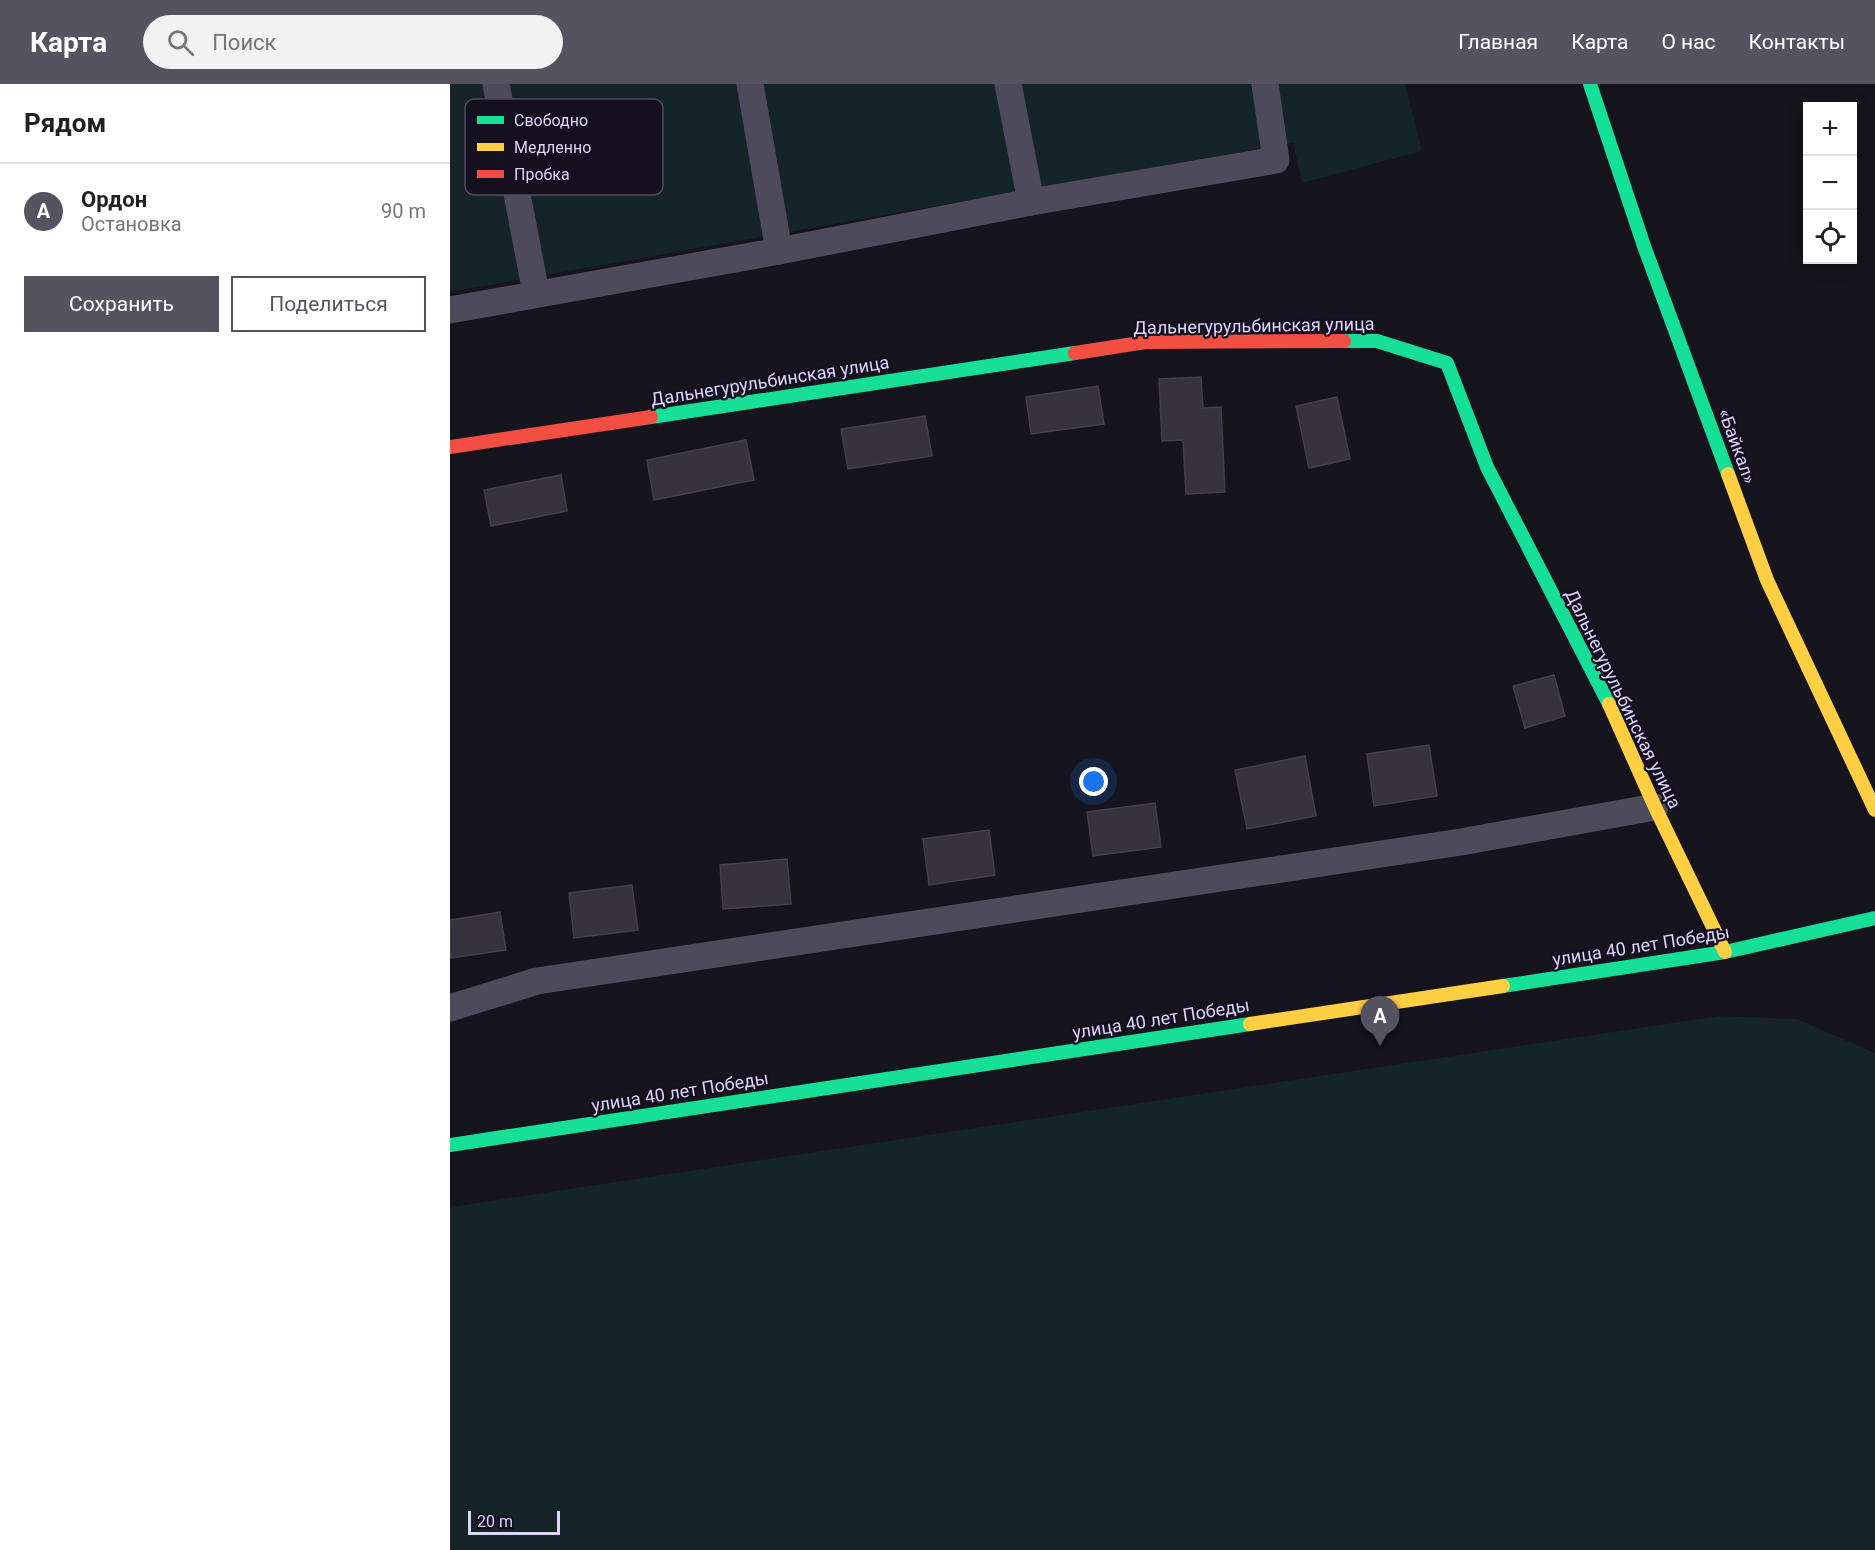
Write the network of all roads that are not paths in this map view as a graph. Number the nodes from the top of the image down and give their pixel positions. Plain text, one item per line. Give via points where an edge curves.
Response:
1 (496, 84) edge
2 (750, 84) edge
3 (1008, 84) edge
4 (1265, 84) edge
5 (1590, 84) edge
6 (499, 99) edge
7 (517, 195) edge
8 (1031, 202) junction
9 (779, 251) junction
10 (536, 293) junction
11 (450, 310) edge
12 (450, 447) edge
13 (1655, 807) junction
14 (1875, 810) edge
15 (1875, 918) edge
16 (1725, 952) junction
17 (450, 1008) edge
18 (450, 1145) edge

1 - 6 street
2 - 9 street
3 - 8 street
4 - 8 street via 1276,160
5 - 14 main road, «Байкал» via 1644,246 1767,580
7 - 10 street
8 - 9 street
9 - 10 street
10 - 11 street
12 - 13 main road, Дальнегурульбинская улица via 1146,342 1377,340 1447,363 1487,467 1603,690
13 - 16 main road, Дальнегурульбинская улица
13 - 17 street via 1461,843 537,981
15 - 16 main road, улица 40 лет Победы
16 - 18 main road, улица 40 лет Победы

